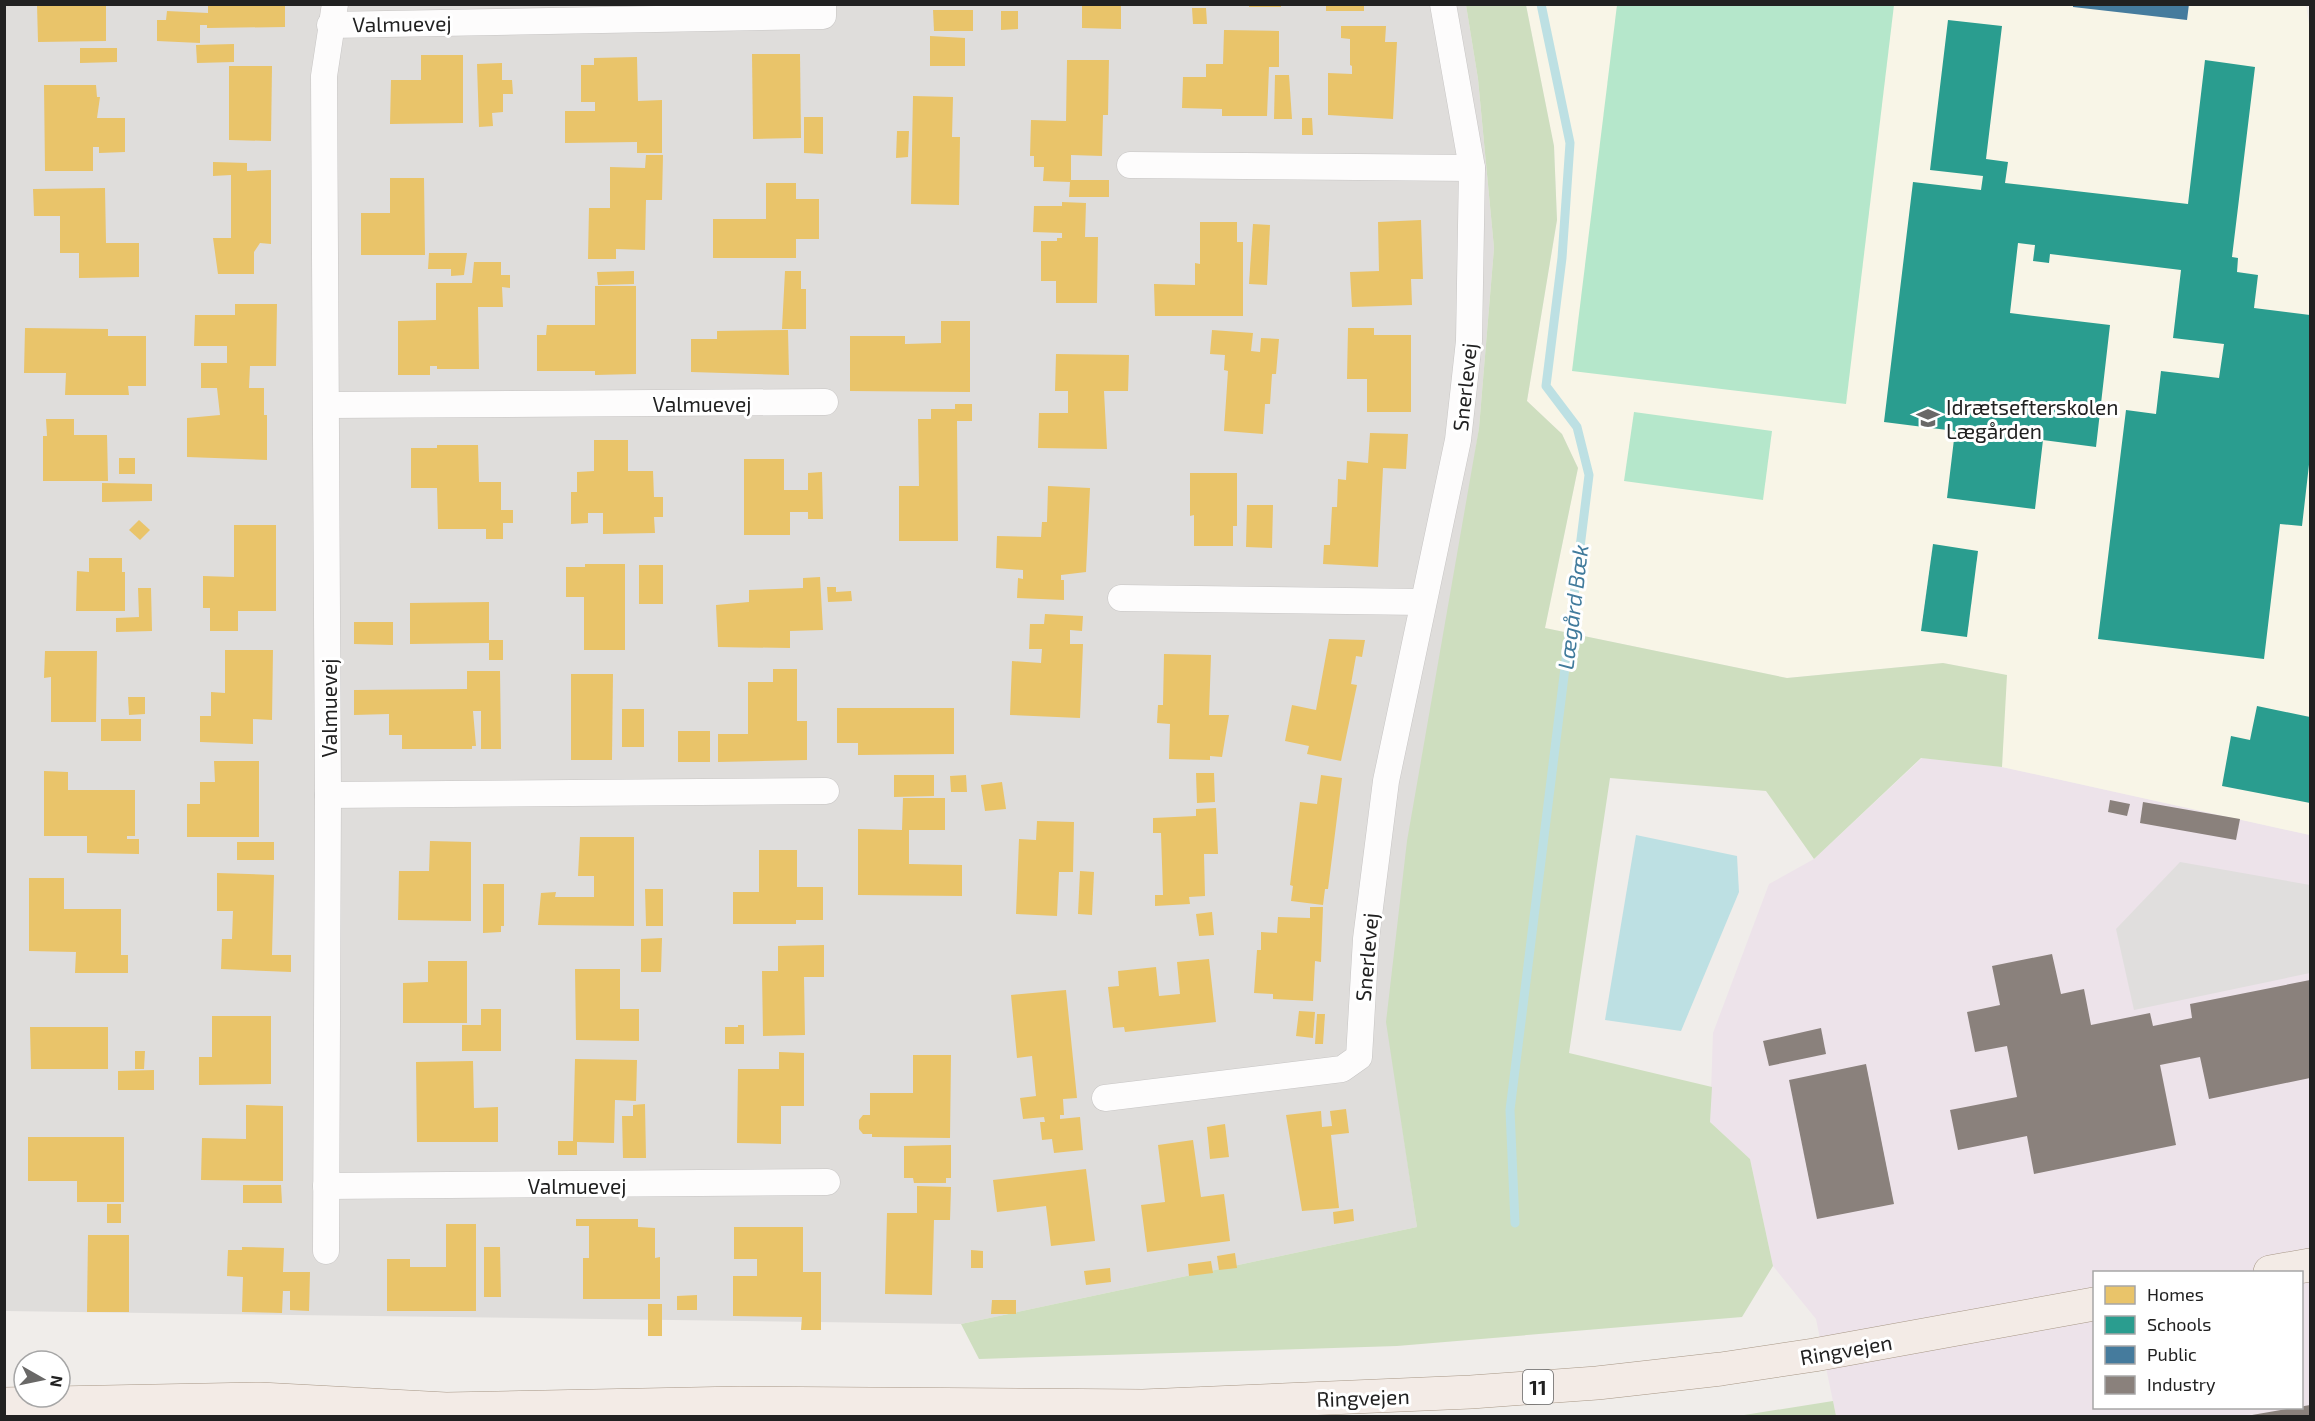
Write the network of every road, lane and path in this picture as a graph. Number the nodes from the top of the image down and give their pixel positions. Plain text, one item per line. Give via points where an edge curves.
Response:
1 (824, 4) edge
2 (1443, 4) edge
3 (333, 15) edge
4 (1130, 165) dead end
5 (1472, 168) junction
6 (825, 402) dead end
7 (327, 405) junction
8 (1121, 598) dead end
9 (1422, 602) junction
10 (826, 791) dead end
11 (328, 795) junction
12 (1105, 1098) dead end
13 (827, 1182) dead end
14 (326, 1186) junction
15 (326, 1251) dead end
16 (2310, 1265) edge
17 (2276, 1271) edge
18 (2093, 1304) edge
19 (4, 1404) edge
20 (446, 1409) junction
21 (1143, 1411) edge
22 (394, 1416) edge

1 - 3 street, Valmuevej via 823,16
2 - 5 street, Snerlevej
3 - 7 street, Valmuevej via 324,76
4 - 5 street
5 - 9 street, Snerlevej via 1468,352 1458,440
6 - 7 street, Valmuevej
7 - 11 street, Valmuevej
8 - 9 street
9 - 12 street, Snerlevej via 1386,781 1366,939 1359,1057 1342,1069
10 - 11 street
11 - 14 street, Valmuevej
13 - 14 street, Valmuevej
14 - 15 street, Valmuevej
16 - 17 main road
18 - 21 main road, Ringvejen / 11 via 1814,1355 1609,1382
19 - 20 main road, Ringvejen / 11 via 260,1399
20 - 21 main road, Ringvejen / 11 via 740,1403
20 - 22 main road, Ringvejen / 11

